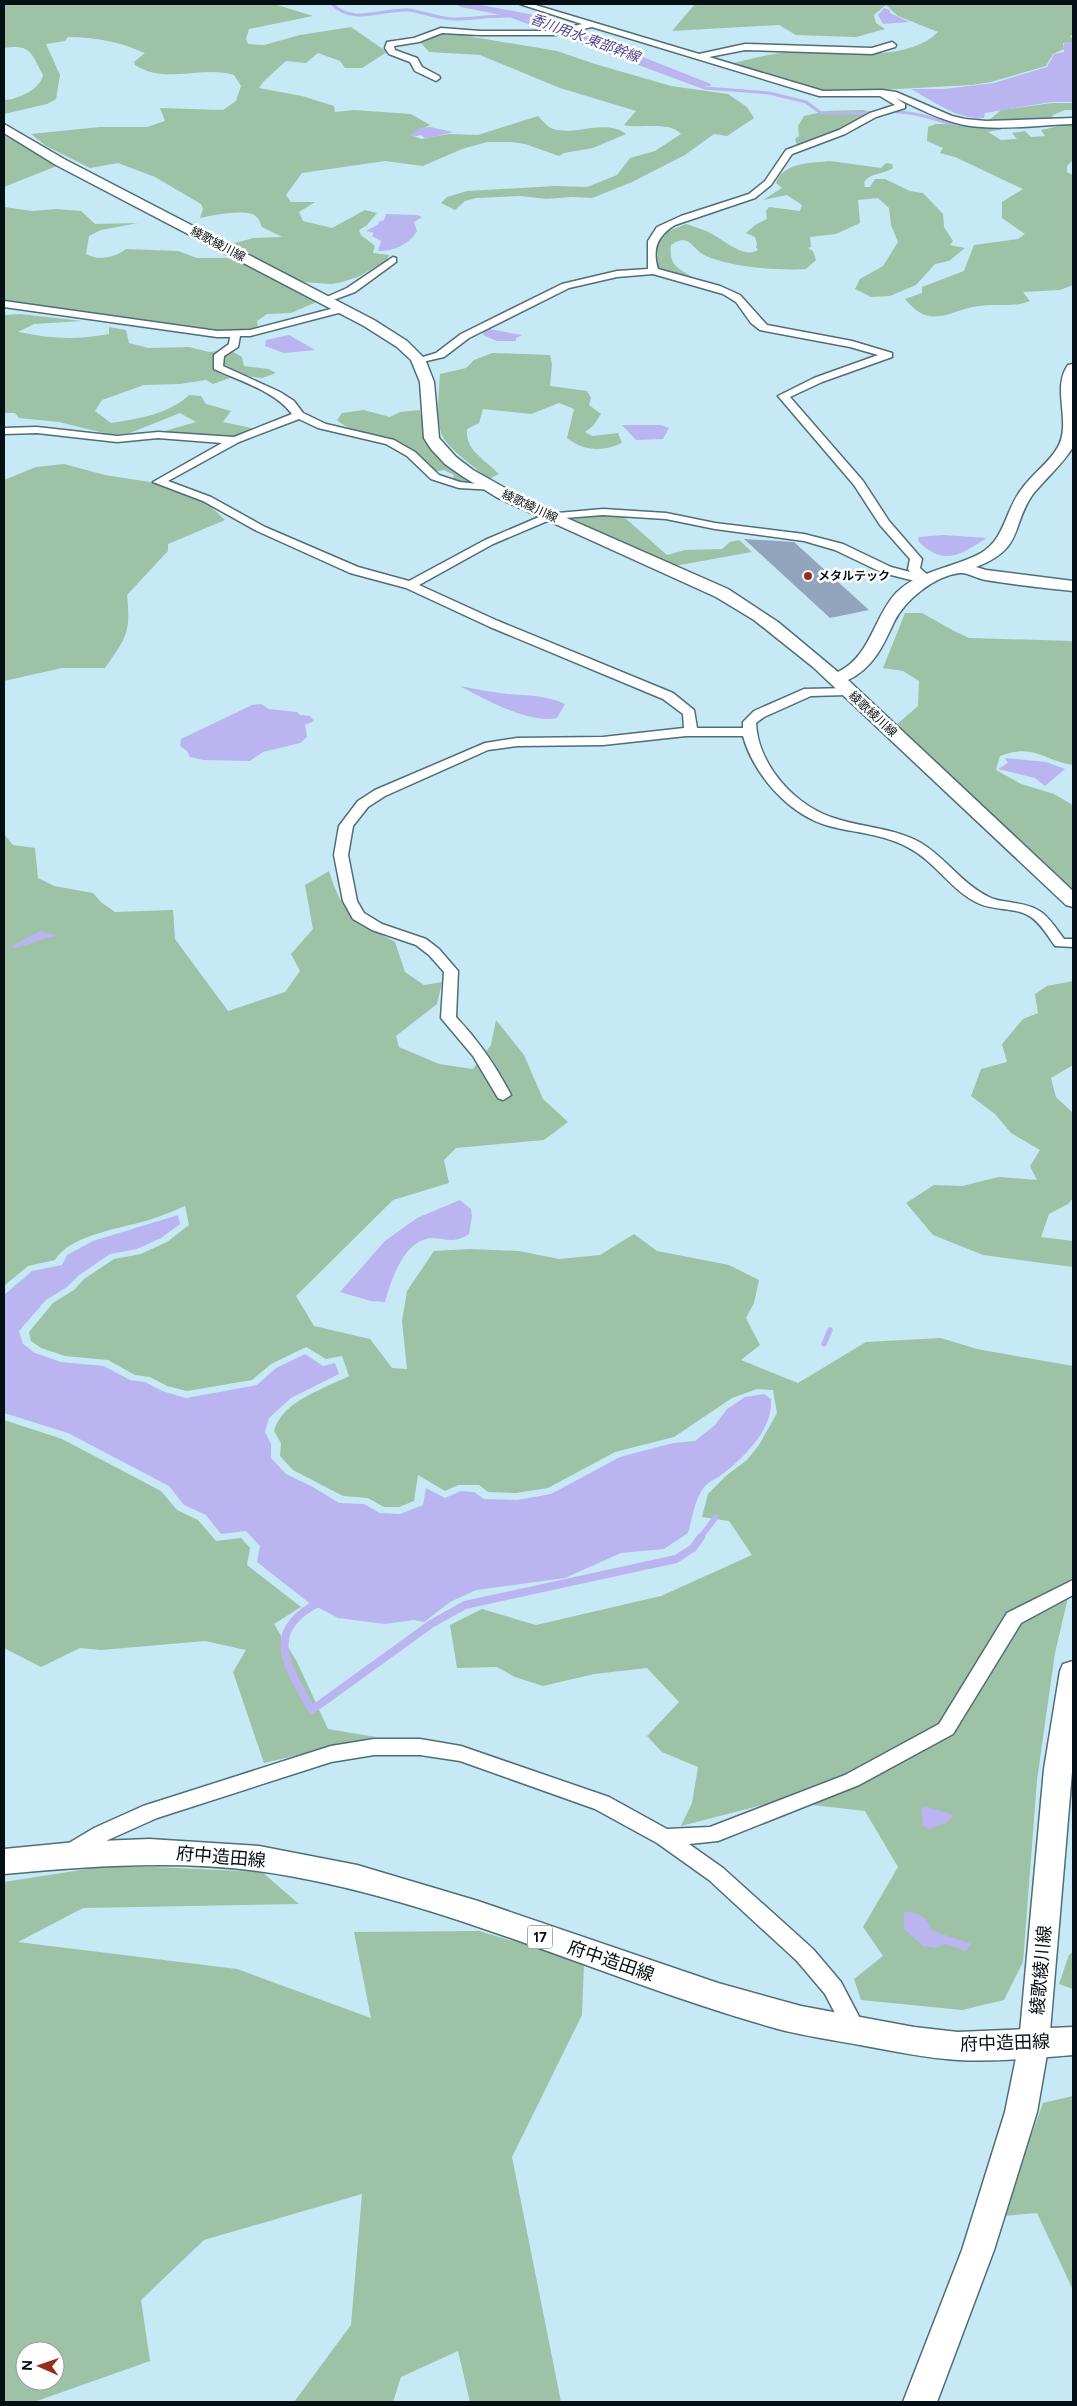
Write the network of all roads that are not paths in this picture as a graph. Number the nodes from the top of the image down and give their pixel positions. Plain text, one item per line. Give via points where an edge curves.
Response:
1 (524, 4) edge
2 (590, 25) junction
3 (892, 45) dead end
4 (696, 57) junction
5 (436, 78) dead end
6 (882, 93) junction
7 (1073, 121) edge
8 (4, 128) edge
9 (393, 260) dead end
10 (654, 271) junction
11 (325, 300) junction
12 (4, 304) edge
13 (342, 309) junction
14 (235, 334) junction
15 (418, 360) junction
16 (1073, 368) edge
17 (299, 415) junction
18 (4, 431) edge
19 (234, 440) junction
20 (492, 488) junction
21 (550, 516) junction
22 (959, 567) junction
23 (927, 580) junction
24 (410, 585) junction
25 (1073, 586) edge
26 (841, 685) junction
27 (691, 732) junction
28 (748, 732) junction
29 (1073, 901) edge
30 (1073, 943) edge
31 (503, 1095) dead end
32 (1073, 1587) edge
33 (1073, 1671) edge
34 (664, 1837) junction
35 (67, 1854) junction
36 (4, 1862) edge
37 (855, 2030) junction
38 (1073, 2041) edge
39 (1034, 2043) junction
40 (920, 2402) edge

1 - 2 street
2 - 4 street
2 - 5 street via 563,31 480,33 441,30 416,40 390,44 388,48 392,52 414,60 418,69
3 - 4 street via 867,51 745,47
4 - 6 street via 822,94
6 - 7 street via 896,95 965,122
6 - 10 street via 902,106 873,115 842,132 788,152 773,177 752,197 685,218 655,235 652,241
8 - 11 main road, 綾歌綾川線 via 60,162
9 - 11 street via 351,290
10 - 15 street via 617,274 566,286 465,336 440,355
10 - 23 street via 674,280 718,288 739,298 753,320 764,328 852,344 888,356 783,396 859,483 884,523 916,558 914,569
11 - 13 main road, 綾歌綾川線
12 - 14 street
13 - 14 street
13 - 15 main road, 綾歌綾川線 via 369,323
14 - 17 street via 234,345 219,355 218,367 276,394
15 - 20 main road, 綾歌綾川線 via 427,377 430,396 428,426 434,444 450,460
16 - 22 main road via 1068,386 1069,440 1064,450 1025,495 1009,534 996,550
17 - 19 street
17 - 20 street via 322,426 390,442 411,454 435,477 459,485
18 - 19 street via 37,430 117,439 158,434
19 - 24 street via 159,482 207,499 261,529 354,570
20 - 21 main road, 綾歌綾川線
21 - 23 street via 603,512 666,516 804,538 838,547 887,570
21 - 24 street via 489,542
21 - 26 main road, 綾歌綾川線 via 722,593 752,610 781,630
22 - 23 main road
22 - 25 main road via 984,575
23 - 26 main road via 900,599 869,656
24 - 27 street via 668,696 689,713
26 - 28 street via 809,692 759,714 749,722
26 - 29 main road, 綾歌綾川線
27 - 28 street
27 - 31 street via 603,741 517,742 486,747 380,793 364,804 346,826 341,855 350,901 358,916 377,927 421,942 451,971 448,1018 486,1062
28 - 30 street via 752,748 764,770 808,812 830,822 905,840 927,851 970,892 987,901 1036,913 1060,944
32 - 34 street via 1014,1618 946,1729 852,1780 711,1835
33 - 39 main road, 綾歌綾川線 via 1058,1770
34 - 35 street via 602,1803 461,1754 420,1747 374,1747 331,1754 150,1812
34 - 37 street via 716,1874 805,1955 833,1988
35 - 36 main road, 府中造田線 / 17
35 - 37 main road, 府中造田線 / 17 via 118,1851 226,1855 293,1864 363,1879 427,1897 686,1987 781,2016
37 - 39 main road, 府中造田線 / 17 via 960,2046
38 - 39 main road, 府中造田線 / 17
39 - 40 main road, 綾歌綾川線 via 1021,2112 978,2250

